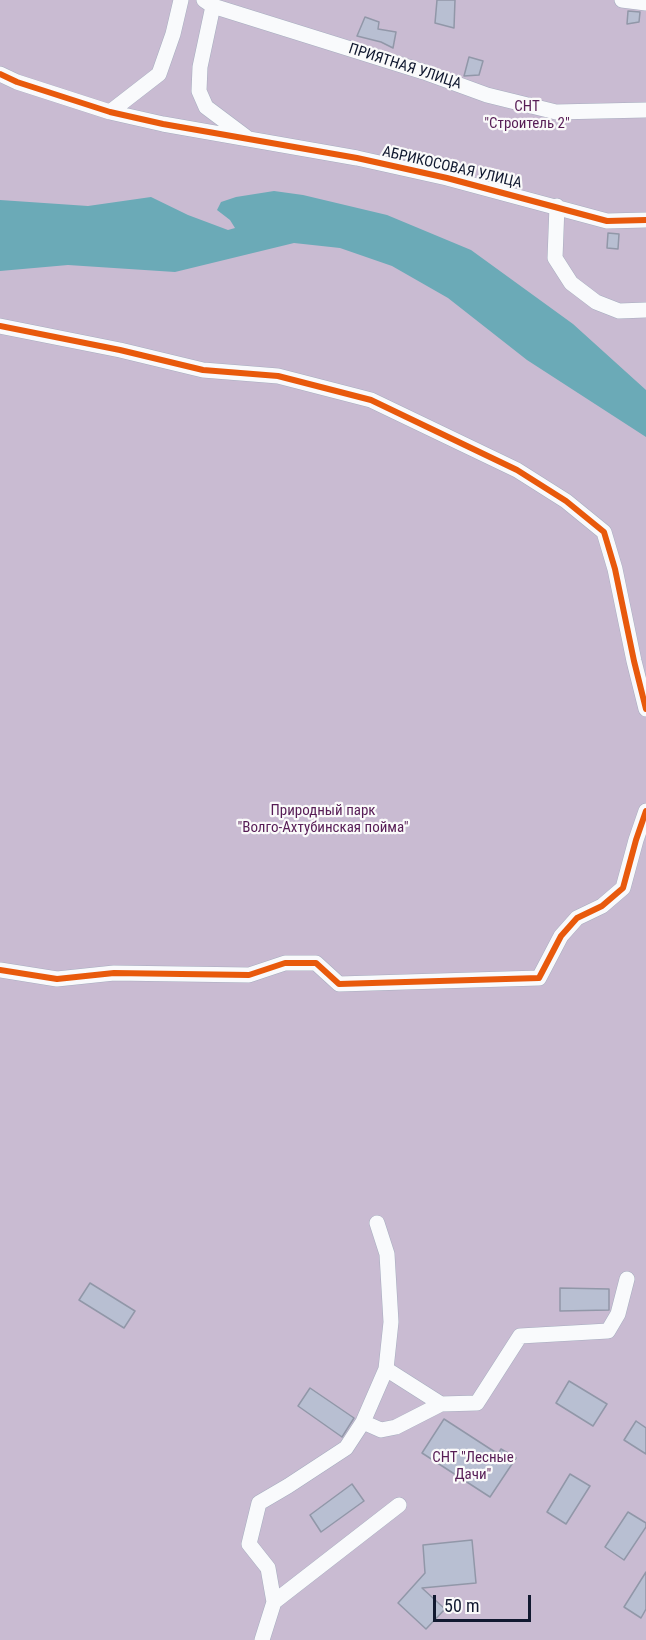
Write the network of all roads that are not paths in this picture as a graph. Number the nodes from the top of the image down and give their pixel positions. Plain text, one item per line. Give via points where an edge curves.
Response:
1 (181, 0) edge
2 (622, 0) edge
3 (208, 3) edge
4 (646, 3) edge
5 (0, 74) edge
6 (646, 110) edge
7 (110, 112) junction
8 (251, 141) junction
9 (557, 206) junction
10 (646, 220) edge
11 (646, 310) edge
12 (0, 326) edge
13 (646, 709) edge
14 (646, 811) edge
15 (0, 970) edge
16 (378, 1223) dead end
17 (627, 1279) dead end
18 (386, 1369) junction
19 (441, 1404) junction
20 (363, 1422) junction
21 (399, 1505) dead end
22 (274, 1602) junction
23 (261, 1640) edge

1 - 7 street via 159,74
2 - 4 street
3 - 6 street, ПРИЯТНАЯ УЛИЦА via 487,95 556,112
3 - 8 street via 199,91 207,107
5 - 7 street, АБРИКОСОВАЯ УЛИЦА
7 - 8 street, АБРИКОСОВАЯ УЛИЦА
8 - 9 street, АБРИКОСОВАЯ УЛИЦА via 357,158
9 - 10 street, АБРИКОСОВАЯ УЛИЦА via 607,221
9 - 11 street via 555,258 571,283 596,302 619,310
12 - 13 street via 203,370 278,376 371,400 517,470 566,501 604,532
14 - 15 street via 623,888 602,906 577,918 561,936 539,978 339,984 316,963 285,963 249,975 114,973 57,979
16 - 18 street via 387,1254 390,1311
17 - 19 street via 618,1314 608,1331 520,1336 477,1403
18 - 19 street
18 - 20 street
19 - 20 street via 381,1430
20 - 22 street via 346,1448 259,1503 249,1544 268,1568
21 - 22 street
22 - 23 street

